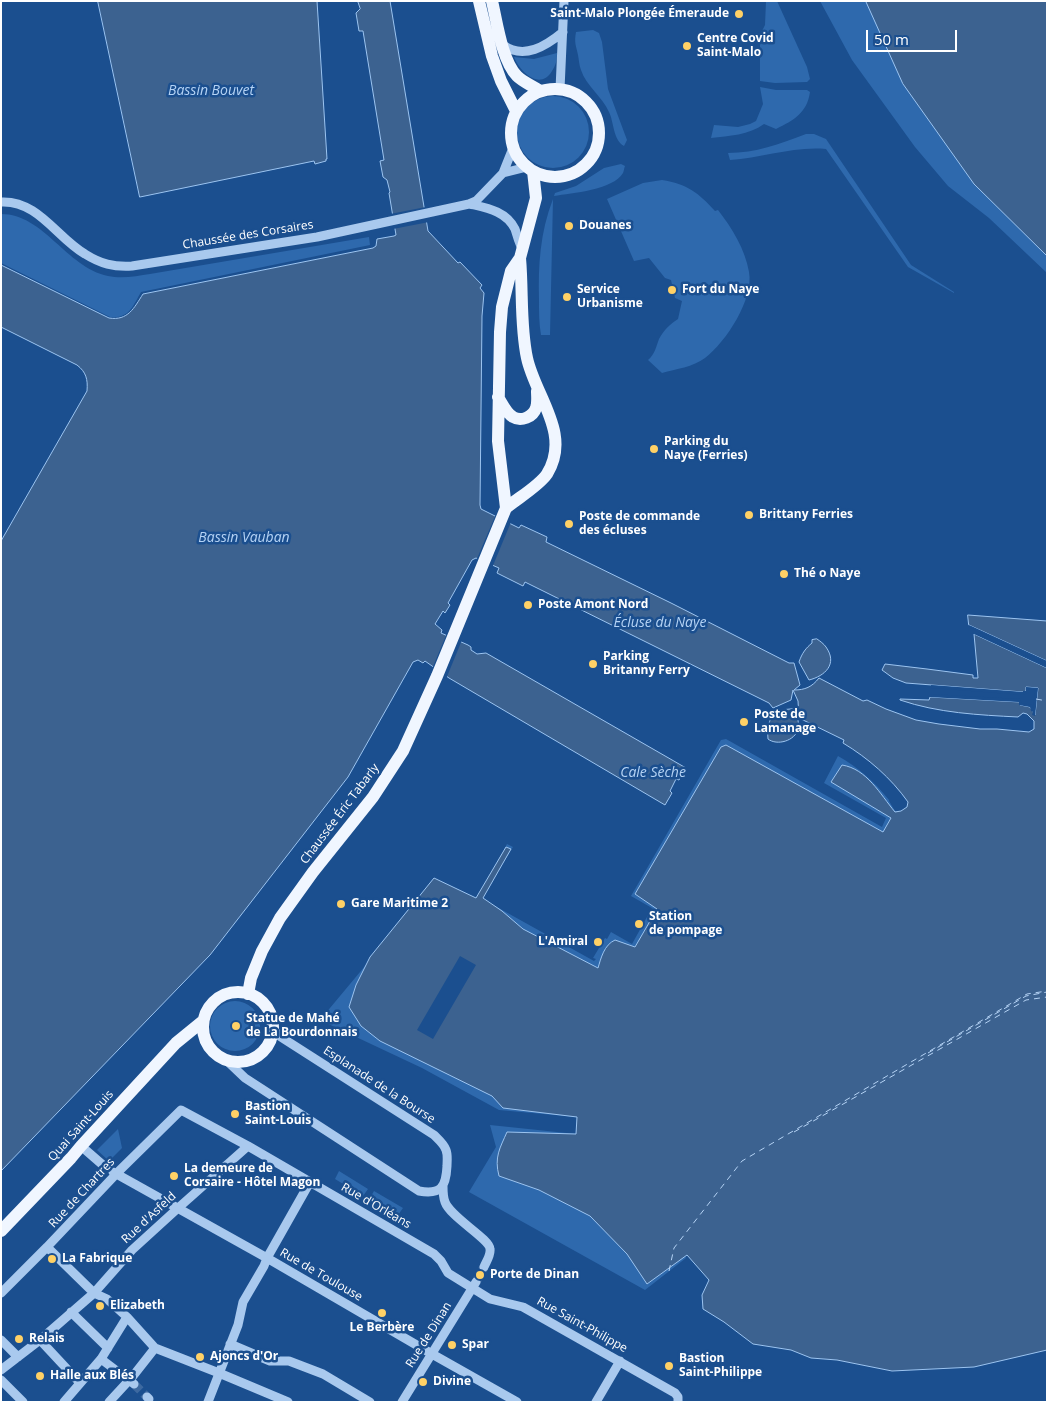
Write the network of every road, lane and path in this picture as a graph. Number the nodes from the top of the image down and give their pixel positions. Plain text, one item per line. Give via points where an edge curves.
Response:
1 (480, 1) edge
2 (492, 1) edge
3 (564, 1) edge
4 (563, 32) junction
5 (503, 46) junction
6 (560, 89) junction
7 (540, 91) junction
8 (516, 111) junction
9 (513, 148) junction
10 (530, 169) junction
11 (503, 173) junction
12 (556, 177) junction
13 (536, 198) junction
14 (1, 202) edge
15 (465, 205) junction
16 (521, 253) junction
17 (537, 388) junction
18 (498, 397) junction
19 (506, 508) junction
20 (248, 994) junction
21 (203, 1021) junction
22 (273, 1028) junction
23 (182, 1039) junction
24 (208, 1045) junction
25 (225, 1059) junction
26 (181, 1110) joint
27 (81, 1146) junction
28 (248, 1146) junction
29 (104, 1166) dead end
30 (114, 1173) junction
31 (310, 1182) junction
32 (443, 1186) junction
33 (176, 1208) junction
34 (1, 1231) edge
35 (47, 1248) junction
36 (267, 1258) junction
37 (484, 1267) tunnel mouth
38 (474, 1285) junction
39 (1, 1293) edge
40 (94, 1293) junction
41 (70, 1312) junction
42 (128, 1317) junction
43 (1, 1340) edge
44 (40, 1340) junction
45 (230, 1344) junction
46 (108, 1348) junction
47 (155, 1348) junction
48 (432, 1354) junction
49 (18, 1357) junction
50 (101, 1359) junction
51 (620, 1360) junction
52 (1, 1370) edge
53 (219, 1373) junction
54 (1, 1380) edge
55 (132, 1382) junction
56 (80, 1383) junction
57 (676, 1397) edge
58 (65, 1401) edge
59 (22, 1402) edge
60 (109, 1402) edge
61 (208, 1402) edge
62 (288, 1402) edge
63 (370, 1402) edge
64 (402, 1402) edge
65 (517, 1402) edge
66 (596, 1402) edge

1 - 8 main road via 492,56
2 - 5 main road
3 - 4 street
4 - 5 street via 534,50 511,51
4 - 6 street
5 - 7 main road via 508,65 518,77
6 - 7 main road
6 - 12 main road via 584,99 598,122 599,135 597,148 590,160 569,175
7 - 8 main road via 522,102
8 - 9 main road via 511,129
9 - 10 main road via 521,162
9 - 11 street, Chaussée des Corsaires
10 - 11 street
10 - 12 main road via 544,176
10 - 13 main road, Chaussée Éric Tabarly
11 - 15 street, Chaussée des Corsaires via 476,201
12 - 13 main road, Chaussée Éric Tabarly
13 - 16 main road, Chaussée Éric Tabarly
14 - 15 street, Chaussée des Corsaires via 18,204 34,212 83,254 116,266 317,237
15 - 16 street via 489,208 507,218 516,231
16 - 17 main road, Chaussée Éric Tabarly via 523,338
16 - 18 main road, Chaussée Éric Tabarly via 511,271 502,307
17 - 18 main road, Chaussée Éric Tabarly via 536,407 524,419 508,413
17 - 19 main road, Chaussée Éric Tabarly via 554,424 554,458 547,474
18 - 19 main road, Chaussée Éric Tabarly via 498,441
19 - 20 main road, Chaussée Éric Tabarly via 403,751 373,797 280,918 262,951
20 - 21 main road via 231,993 220,997 211,1005
20 - 22 main road via 266,1006
21 - 23 main road, Quai Saint-Louis
21 - 24 main road
22 - 25 main road via 267,1047 255,1057 240,1062
22 - 32 street, Esplanade de la Bourse via 284,1039 434,1135 446,1149
23 - 24 main road
23 - 27 main road, Quai Saint-Louis
24 - 25 main road
25 - 32 street via 245,1078 419,1191 436,1192
26 - 28 street, Rue d'Orléans
26 - 30 street, Rue de Chartres
27 - 29 street
27 - 34 main road, Quai Saint-Louis
28 - 31 street, Rue d'Orléans
28 - 33 street, Rue d'Asfeld
30 - 33 street, Rue de Toulouse
30 - 35 street, Rue de Chartres
31 - 36 street
31 - 38 street, Rue d'Orléans via 434,1254 448,1273
32 - 37 street via 445,1202 458,1219 489,1245
33 - 36 street, Rue de Toulouse
33 - 40 street, Rue d'Asfeld via 132,1250
35 - 39 street, Rue de Chartres
35 - 40 street
36 - 45 street via 243,1302
36 - 48 street, Rue de Toulouse
38 - 48 street, Rue de Dinan
38 - 51 street, Rue Saint-Philippe via 490,1299 523,1307
40 - 41 street, Rue d'Asfeld
40 - 42 street via 107,1299
41 - 44 street, Rue d'Asfeld
41 - 46 street
42 - 46 street
42 - 47 street
43 - 49 street
44 - 49 street, Rue d'Asfeld
44 - 56 street
45 - 53 street
45 - 63 street via 270,1361 290,1361 323,1374
46 - 50 street
47 - 53 street
47 - 55 street
48 - 64 street, Rue de Dinan
48 - 65 street, Rue de Toulouse
49 - 52 street, Rue d'Asfeld
50 - 55 street
50 - 56 street
51 - 57 street, Rue Saint-Philippe
51 - 66 street
53 - 61 street
53 - 62 street
54 - 59 street
55 - 60 street
56 - 58 street

